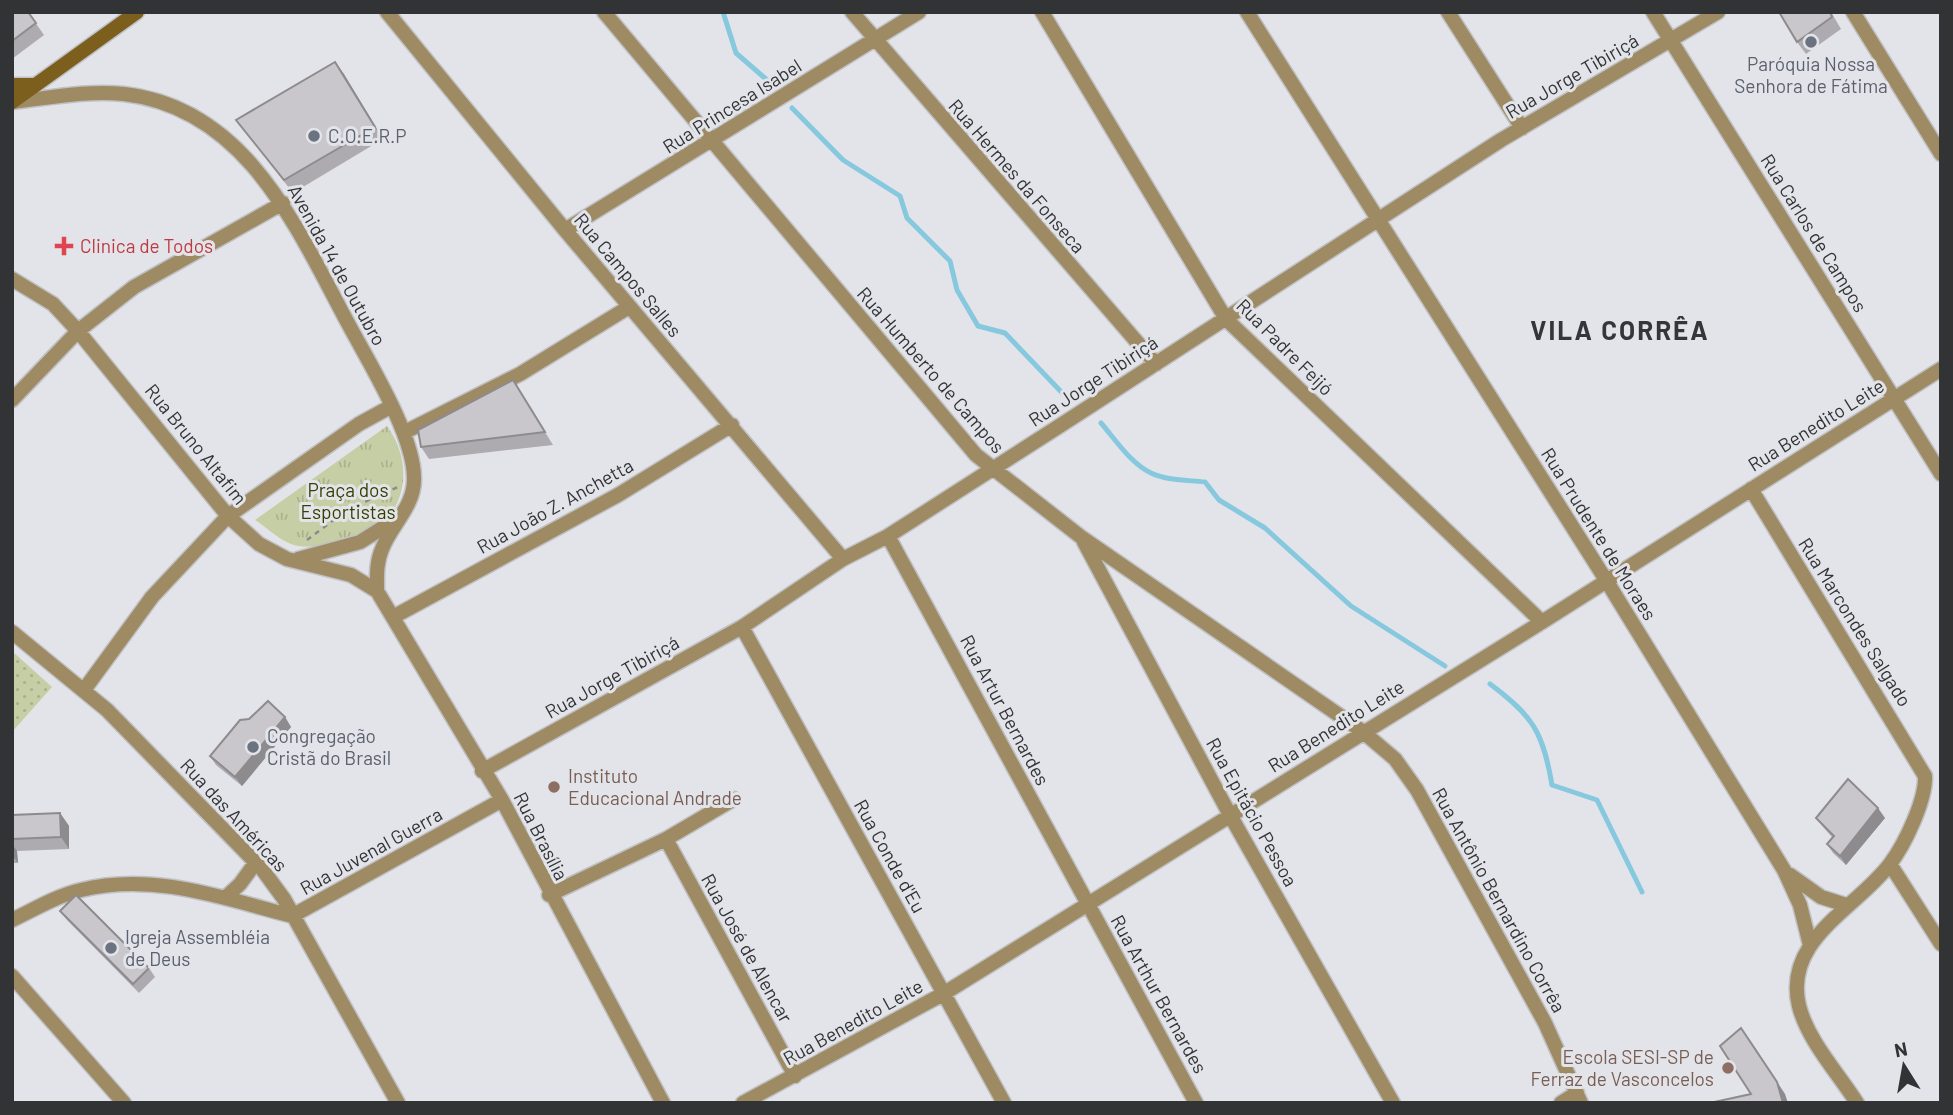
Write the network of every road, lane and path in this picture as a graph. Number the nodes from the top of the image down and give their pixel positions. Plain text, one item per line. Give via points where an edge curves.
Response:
1 (137, 12) edge
2 (387, 12) edge
3 (604, 12) edge
4 (852, 12) edge
5 (919, 12) edge
6 (1042, 12) edge
7 (1247, 12) edge
8 (1448, 12) edge
9 (1653, 12) edge
10 (1718, 12) edge
11 (1853, 12) edge
12 (874, 41) junction
13 (1670, 41) junction
14 (37, 84) junction
15 (12, 85) edge
16 (13, 102) edge
17 (1522, 128) junction
18 (711, 142) junction
19 (1941, 155) edge
20 (283, 203) junction
21 (1378, 220) junction
22 (565, 230) junction
23 (12, 279) edge
24 (629, 307) junction
25 (1226, 319) junction
26 (78, 331) junction
27 (1156, 364) junction
28 (1941, 369) edge
29 (12, 400) edge
30 (1892, 400) junction
31 (390, 407) junction
32 (732, 425) junction
33 (405, 432) junction
34 (992, 469) junction
35 (1941, 474) edge
36 (415, 480) junction
37 (1751, 489) junction
38 (404, 513) junction
39 (228, 516) junction
40 (888, 536) junction
41 (1081, 537) junction
42 (306, 542) dead end
43 (843, 559) junction
44 (294, 561) junction
45 (1606, 580) junction
46 (377, 591) junction
47 (393, 617) junction
48 (1542, 622) junction
49 (742, 627) junction
50 (12, 632) edge
51 (84, 690) junction
52 (1362, 731) junction
53 (482, 771) junction
54 (734, 799) dead end
55 (502, 800) junction
56 (1230, 815) junction
57 (666, 839) junction
58 (256, 862) junction
59 (1890, 864) junction
60 (1784, 870) junction
61 (550, 895) junction
62 (225, 898) junction
63 (1088, 904) junction
64 (1846, 905) junction
65 (292, 916) junction
66 (12, 920) edge
67 (1941, 944) edge
68 (1810, 946) junction
69 (12, 976) edge
70 (943, 994) junction
71 (795, 1076) junction
72 (1579, 1098) edge
73 (124, 1103) edge
74 (398, 1103) edge
75 (663, 1103) edge
76 (743, 1103) edge
77 (1004, 1103) edge
78 (1196, 1103) edge
79 (1393, 1103) edge
80 (1561, 1103) edge
81 (1857, 1103) edge

1 - 14 main road
2 - 22 street, Rua Campos Salles
3 - 18 street, Rua Humberto de Campos
4 - 12 street, Rua Hermes da Fonseca
5 - 12 street, Rua Princesa Isabel
6 - 25 street, Rua Padre Feijó
7 - 21 street, Rua Prudente de Moraes
8 - 17 street
9 - 13 street, Rua Carlos de Campos
10 - 13 street, Rua Jorge Tibiriçá
11 - 19 street
12 - 18 street, Rua Princesa Isabel
12 - 27 street, Rua Hermes da Fonseca
13 - 17 street, Rua Jorge Tibiriçá
13 - 30 street, Rua Carlos de Campos
14 - 15 main road
14 - 16 main road
16 - 20 street, Avenida 14 de Outubro via 123,94 172,107 211,126 238,149
17 - 21 street, Rua Jorge Tibiriçá
18 - 22 street, Rua Princesa Isabel
18 - 34 street, Rua Humberto de Campos
20 - 26 street via 134,287
20 - 31 street, Avenida 14 de Outubro
21 - 25 street, Rua Jorge Tibiriçá
21 - 45 street, Rua Prudente de Moraes
22 - 24 street, Rua Campos Salles
23 - 26 street, Rua Bruno Altafim via 53,304
24 - 32 street, Rua Campos Salles
24 - 33 street via 520,374
25 - 27 street, Rua Jorge Tibiriçá
25 - 48 street, Rua Padre Feijó
26 - 29 street
26 - 39 street, Rua Bruno Altafim
27 - 34 street, Rua Jorge Tibiriçá
28 - 30 street, Rua Benedito Leite
30 - 35 street, Rua Carlos de Campos
30 - 37 street, Rua Benedito Leite
31 - 33 street, Avenida 14 de Outubro
31 - 39 street
32 - 43 street, Rua Campos Salles
32 - 47 street, Rua João Z. Anchetta via 618,495
33 - 36 street, Avenida 14 de Outubro
34 - 40 street, Rua Jorge Tibiriçá
34 - 41 street, Rua Humberto de Campos
36 - 38 street
36 - 42 path via 347,510
37 - 45 street, Rua Benedito Leite
37 - 59 street, Rua Marcondes Salgado via 1925,776 1921,806
38 - 44 street via 360,542
38 - 46 street via 381,550
39 - 44 street, Rua Bruno Altafim via 258,544
39 - 51 street via 152,597
40 - 43 street, Rua Jorge Tibiriçá
40 - 63 street, Rua Artur Bernardes
41 - 52 street, Rua Humberto de Campos
41 - 56 street, Rua Epitácio Pessoa
43 - 49 street, Rua Jorge Tibiriçá
44 - 46 street, Rua Bruno Altafim via 351,575
45 - 48 street, Rua Benedito Leite
45 - 60 street, Rua Prudente de Moraes
46 - 47 street, Rua Brasília
47 - 53 street, Rua Brasília
48 - 52 street, Rua Benedito Leite
49 - 53 street, Rua Jorge Tibiriçá
49 - 70 street, Rua Conde d'Eu
50 - 51 street, Rua das Américas
51 - 58 street, Rua das Américas
52 - 56 street, Rua Benedito Leite
52 - 72 street, Rua Antônio Bernardino Corrêa via 1395,759 1418,790 1545,1024
53 - 55 street, Rua Brasília
54 - 57 street
55 - 61 street, Rua Brasília
55 - 65 street, Rua Juvenal Guerra
56 - 63 street, Rua Benedito Leite
56 - 79 street, Rua Epitácio Pessoa
57 - 61 street
57 - 71 street, Rua José de Alencar
58 - 62 street
58 - 65 street, Rua das Américas
59 - 64 street
59 - 67 street
60 - 64 street, Rua Prudente de Moraes via 1821,897
60 - 68 street, Rua Prudente de Moraes via 1800,905
61 - 75 street, Rua Brasília
62 - 65 street, Rua Juvenal Guerra
62 - 66 street, Rua Juvenal Guerra via 159,884 109,885 55,898
63 - 70 street, Rua Benedito Leite
63 - 78 street, Rua Arthur Bernardes
64 - 68 street
65 - 74 street, Rua das Américas
68 - 81 street via 1799,966 1796,988 1800,1008 1806,1025
69 - 73 street
70 - 71 street, Rua Benedito Leite
70 - 77 street, Rua Conde d'Eu
71 - 76 street, Rua Benedito Leite
72 - 80 street

